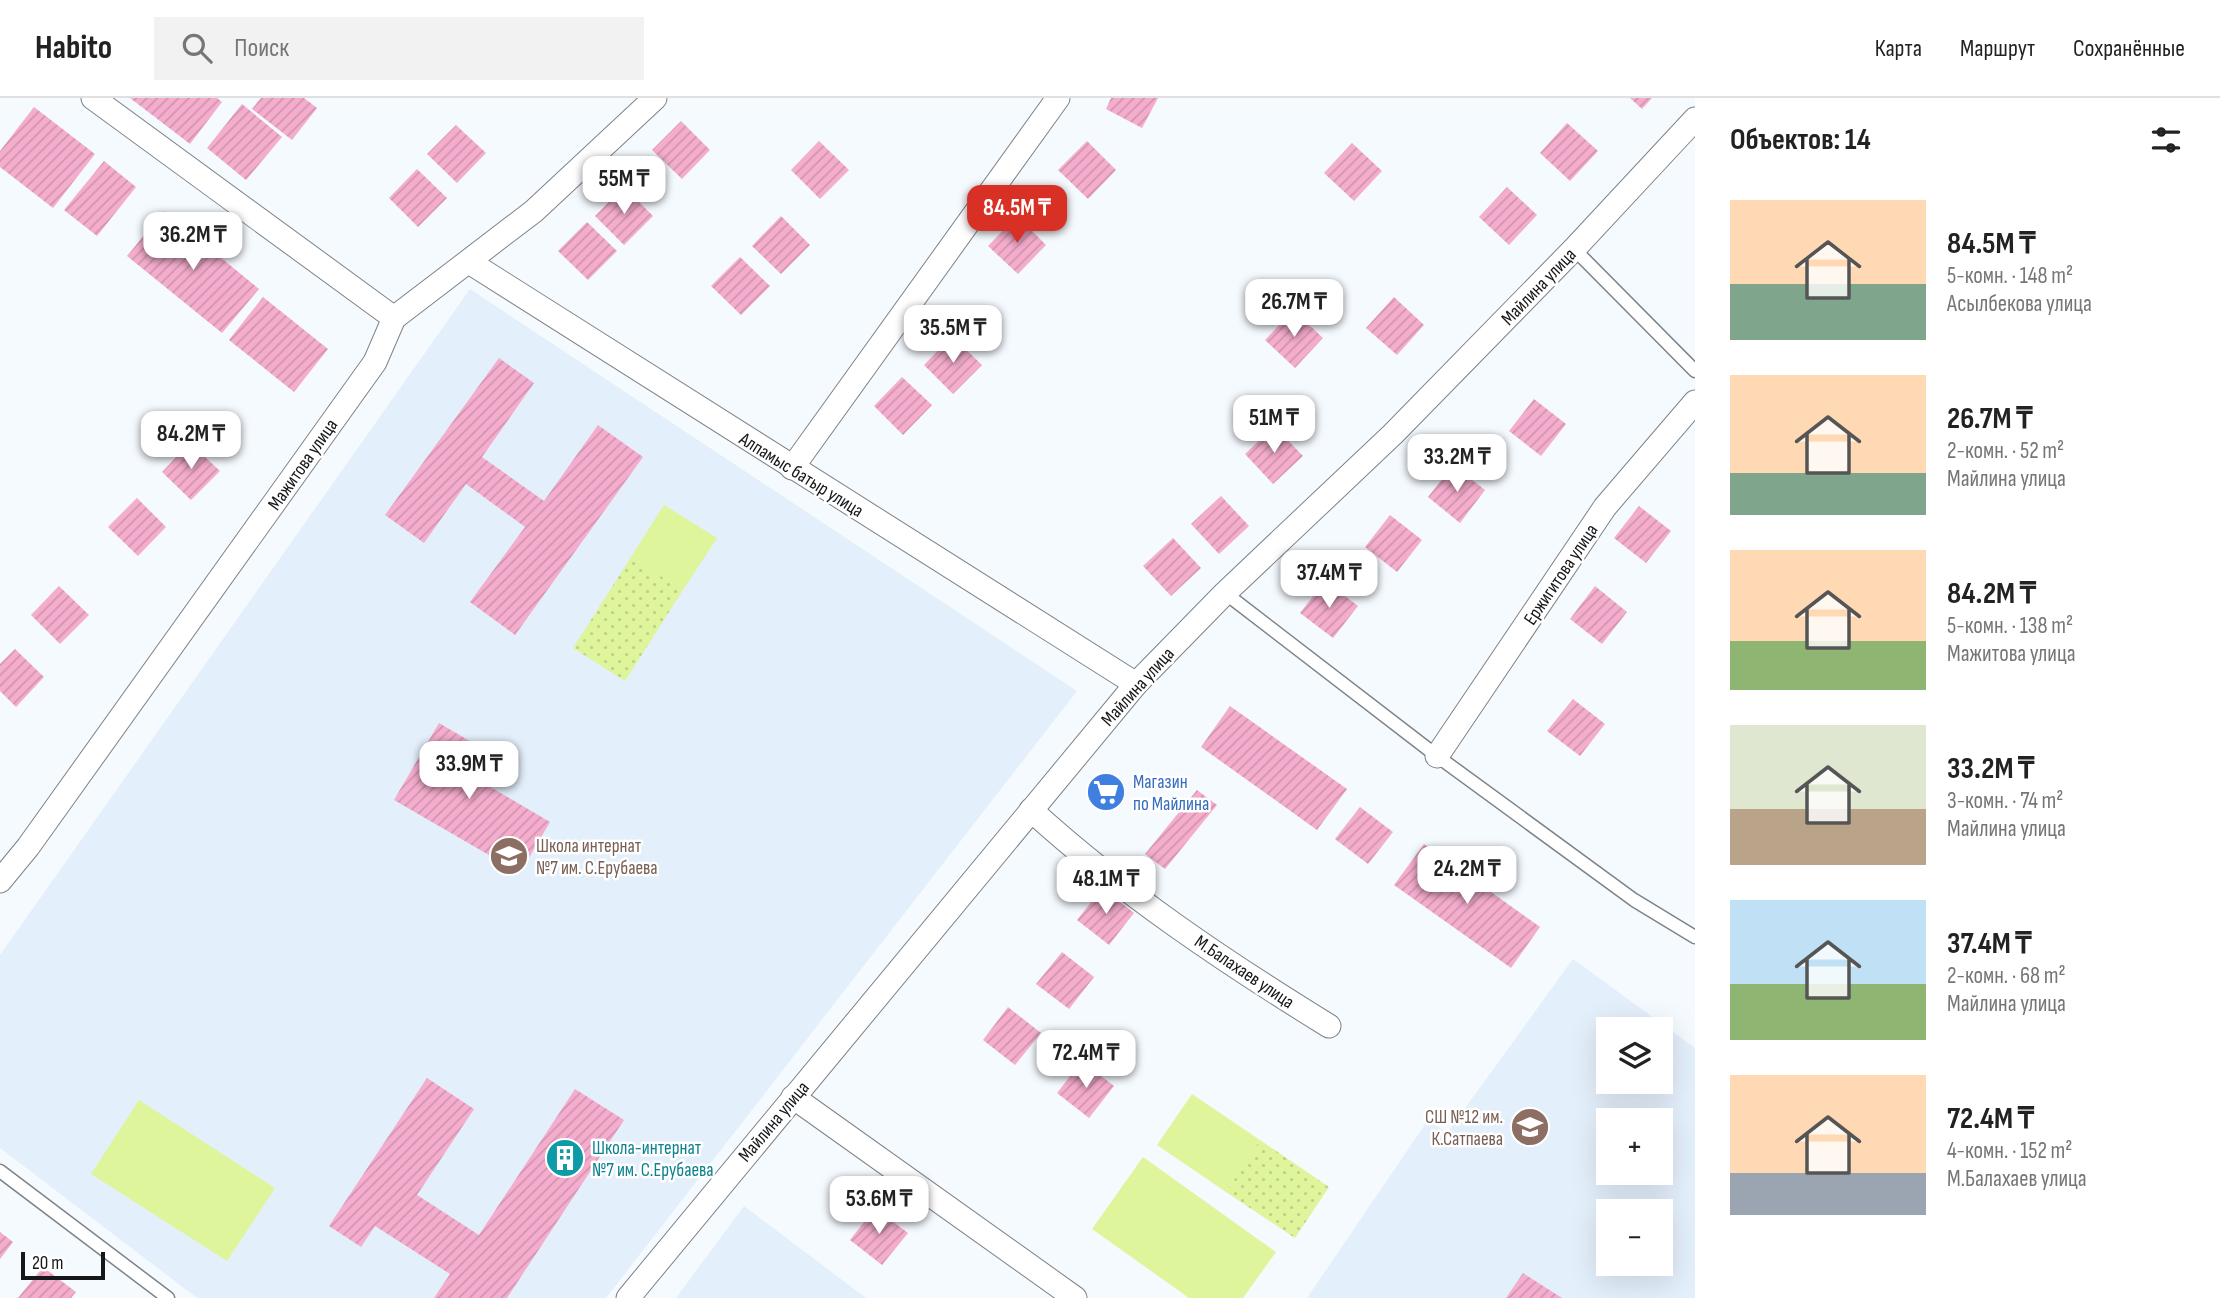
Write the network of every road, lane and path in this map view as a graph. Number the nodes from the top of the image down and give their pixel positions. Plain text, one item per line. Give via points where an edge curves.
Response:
1 (93, 98) edge
2 (655, 98) edge
3 (1058, 98) edge
4 (1695, 119) edge
5 (1574, 249) junction
6 (469, 262) junction
7 (394, 318) junction
8 (1695, 371) edge
9 (1695, 402) edge
10 (792, 468) junction
11 (1225, 593) junction
12 (1136, 684) junction
13 (1437, 756) junction
14 (1031, 810) junction
15 (0, 881) edge
16 (1695, 937) edge
17 (1329, 1026) dead end
18 (793, 1097) junction
19 (0, 1171) edge
20 (168, 1298) edge
21 (628, 1298) edge
22 (1075, 1298) edge

1 - 7 street
2 - 6 street, Мажитова улица via 534,211
3 - 10 street
4 - 5 street, Майлина улица
5 - 8 lane
5 - 11 street, Майлина улица via 1393,434
6 - 7 street, Мажитова улица
6 - 10 street, Алпамыс батыр улица
7 - 15 street, Мажитова улица via 375,362
9 - 13 street, Ержигитова улица via 1605,507
10 - 12 street, Алпамыс батыр улица
11 - 12 street, Майлина улица
11 - 13 lane
12 - 14 street, Майлина улица
13 - 16 lane via 1634,900
14 - 17 street, М.Балахаев улица via 1079,854 1252,979
14 - 18 street, Майлина улица
18 - 21 street, Майлина улица
18 - 22 street
19 - 20 lane

